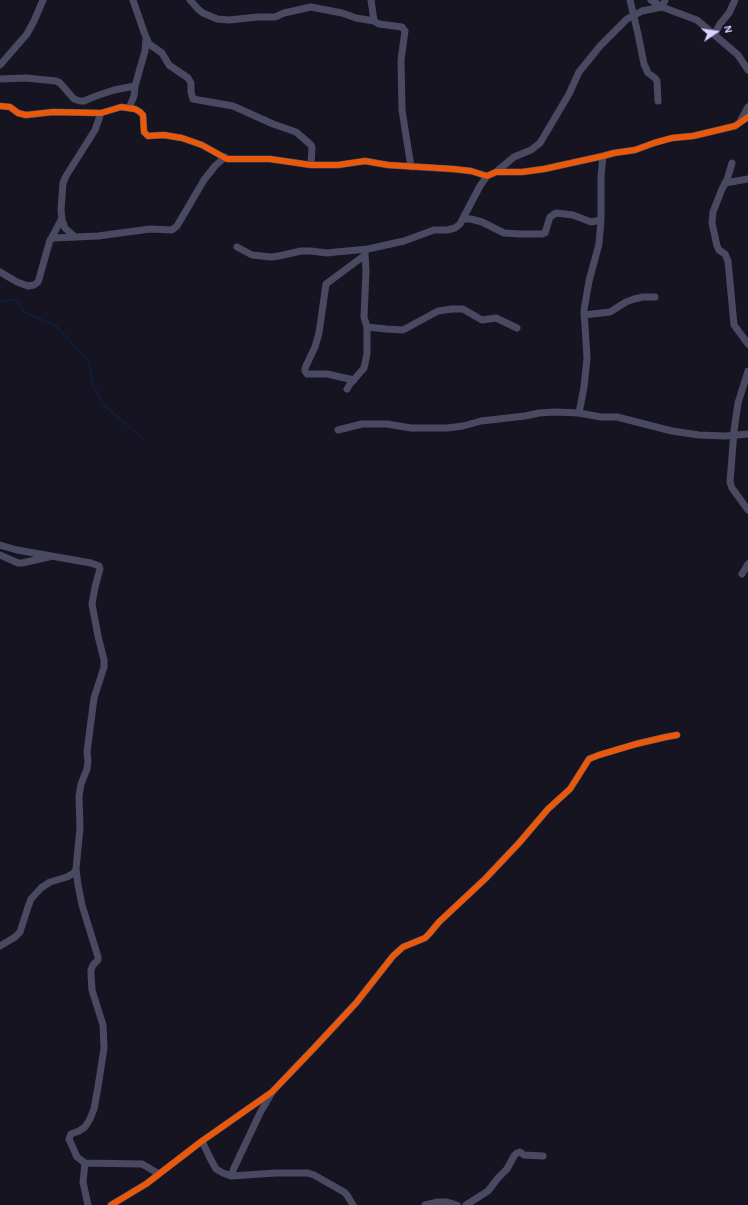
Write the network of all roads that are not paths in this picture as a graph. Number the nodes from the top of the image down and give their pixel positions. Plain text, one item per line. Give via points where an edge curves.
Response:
1 (43, 0) edge
2 (133, 0) edge
3 (190, 0) edge
4 (371, 0) edge
5 (630, 0) edge
6 (651, 0) edge
7 (735, 0) edge
8 (315, 3) edge
9 (664, 4) edge
10 (630, 18) junction
11 (374, 21) junction
12 (714, 35) junction
13 (146, 40) junction
14 (745, 62) edge
15 (0, 65) edge
16 (748, 70) edge
17 (0, 78) edge
18 (135, 86) junction
19 (658, 101) dead end
20 (0, 106) edge
21 (748, 107) edge
22 (129, 108) junction
23 (101, 113) junction
24 (748, 117) edge
25 (740, 122) junction
26 (603, 156) junction
27 (225, 157) junction
28 (732, 164) dead end
29 (311, 165) junction
30 (410, 167) junction
31 (496, 172) junction
32 (487, 176) junction
33 (748, 179) edge
34 (725, 183) junction
35 (62, 218) junction
36 (463, 220) junction
37 (601, 220) junction
38 (75, 237) junction
39 (51, 239) junction
40 (237, 247) dead end
41 (365, 252) junction
42 (0, 272) edge
43 (655, 297) dead end
44 (584, 316) junction
45 (366, 327) junction
46 (517, 328) dead end
47 (748, 344) edge
48 (748, 371) edge
49 (354, 380) junction
50 (347, 390) dead end
51 (579, 413) junction
52 (338, 430) dead end
53 (748, 434) edge
54 (734, 435) junction
55 (748, 510) edge
56 (0, 545) edge
57 (0, 554) edge
58 (51, 556) junction
59 (748, 564) edge
60 (742, 574) dead end
61 (677, 735) dead end
62 (76, 869) junction
63 (0, 946) edge
64 (272, 1092) junction
65 (202, 1141) junction
66 (542, 1156) dead end
67 (85, 1163) junction
68 (159, 1174) junction
69 (231, 1176) junction
70 (88, 1205) edge
71 (111, 1205) edge
72 (352, 1205) edge
73 (425, 1205) edge
74 (456, 1205) edge
75 (466, 1205) edge

1 - 15 street via 27,34
2 - 13 street
3 - 8 street via 203,13 221,20 276,17
4 - 11 street
5 - 10 street
6 - 9 street
7 - 12 street
8 - 11 street via 356,18
9 - 10 street
9 - 12 street via 697,20
10 - 19 street via 638,34 646,70 657,81
10 - 31 street via 600,46 582,68 540,144 514,158
11 - 30 street via 378,24 402,27 405,31 401,60 402,110
12 - 14 street
13 - 18 street
13 - 29 street via 162,53 169,65 188,78 193,99 233,106 296,132 312,147
14 - 16 street
17 - 18 street via 56,81 74,99 80,101
18 - 22 street
20 - 23 street via 10,107 26,115 53,112
21 - 25 street
22 - 23 street via 121,107
22 - 27 street via 143,115 144,132 148,136 182,138
23 - 35 street via 95,130 63,182
24 - 25 street
25 - 26 street via 737,125 693,136 672,138 635,150
26 - 31 street via 537,170
26 - 37 street
27 - 29 street via 270,159
27 - 38 street via 204,180 177,226 172,230 150,229
28 - 34 street
29 - 30 street via 365,161
30 - 32 street via 471,171
31 - 32 street
32 - 36 street
33 - 34 street
34 - 47 street via 713,212 712,223 716,246 725,254 728,261 734,325
35 - 38 street via 65,228
35 - 39 street
36 - 37 street via 471,219 504,233 520,234 545,233 550,217 556,213 573,215 591,222
36 - 41 street via 454,228 434,230
37 - 44 street via 599,244 585,300
38 - 39 street
39 - 42 street via 38,282 34,285 28,286
40 - 41 street via 252,255 271,256 301,251
41 - 45 street
41 - 49 street via 326,284 319,333 305,368 307,374 326,374
43 - 44 street via 634,299 610,312
44 - 51 street via 587,358
45 - 46 street via 403,330 438,311 452,308 463,310 482,320 496,318
45 - 49 street via 367,354 364,368
48 - 54 street via 738,403
49 - 50 street
51 - 52 street via 539,413 447,428 362,424
51 - 54 street via 621,418 699,435
53 - 54 street
54 - 55 street via 730,482
56 - 58 street
57 - 58 street via 22,563
58 - 62 street via 91,563 100,569 92,604 104,667 94,698 87,769 79,796 80,828
59 - 60 street
61 - 64 street via 636,744 589,759 570,789 548,809 485,879 439,922 430,934 403,947 393,956 356,1003
62 - 63 street via 67,877 50,882 41,888 31,899 20,932
62 - 67 street via 82,905 98,957 91,970 92,990 103,1025 104,1038 94,1109 85,1127 69,1136 77,1157
64 - 65 street
64 - 69 street
65 - 68 street
65 - 69 street via 216,1169
66 - 75 street via 524,1156 520,1152 517,1153 488,1191
67 - 68 street via 142,1164
67 - 70 street via 83,1182
68 - 71 street
69 - 72 street via 308,1173 344,1192
73 - 74 street via 447,1202

